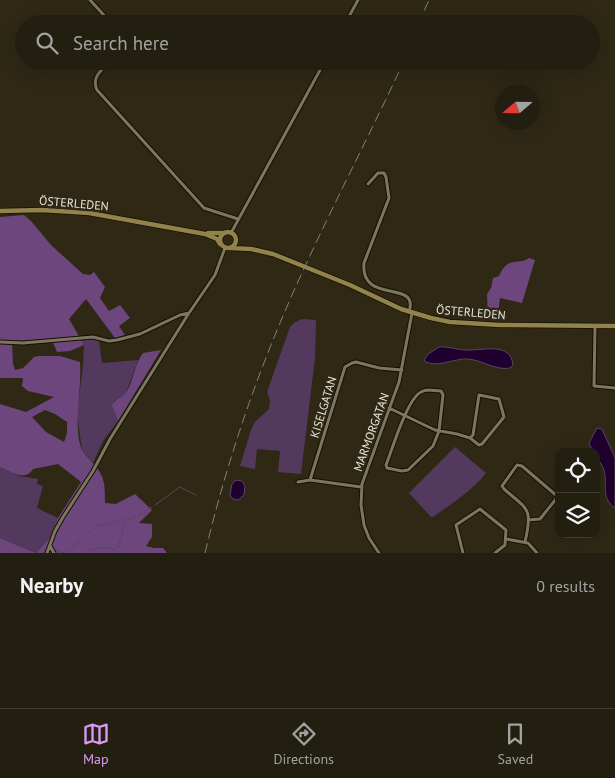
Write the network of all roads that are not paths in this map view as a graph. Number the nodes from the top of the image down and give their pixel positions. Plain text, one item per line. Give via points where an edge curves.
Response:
1 (90, 0) edge
2 (358, 0) edge
3 (104, 15) edge
4 (350, 15) edge
5 (103, 70) edge
6 (319, 70) edge
7 (368, 184) dead end
8 (0, 211) edge
9 (238, 219) junction
10 (204, 233) junction
11 (228, 233) junction
12 (235, 238) junction
13 (225, 246) junction
14 (249, 248) junction
15 (189, 313) junction
16 (411, 313) junction
17 (596, 326) junction
18 (615, 326) edge
19 (0, 342) edge
20 (402, 370) junction
21 (615, 388) edge
22 (389, 408) junction
23 (405, 416) junction
24 (439, 431) junction
25 (470, 438) junction
26 (310, 480) junction
27 (298, 482) dead end
28 (361, 487) junction
29 (528, 520) junction
30 (506, 540) junction
31 (525, 542) junction
32 (50, 545) junction
33 (47, 553) edge
34 (54, 553) edge
35 (379, 553) edge
36 (463, 553) edge
37 (495, 553) edge
38 (537, 553) edge

1 - 3 street
2 - 4 street
5 - 9 street via 94,82 97,90 204,208
6 - 9 street
7 - 16 street via 378,174 386,174 390,195 364,263 365,274 375,286 409,298
8 - 10 main road, ÖSTERLEDEN via 89,213
9 - 11 street
10 - 11 main road, ÖSTERLEDEN
10 - 13 main road, ÖSTERLEDEN
11 - 12 main road, ÖSTERLEDEN
11 - 13 main road via 220,238
12 - 13 main road via 234,244
12 - 14 main road, ÖSTERLEDEN
13 - 14 main road, ÖSTERLEDEN
13 - 15 street via 216,274
14 - 16 main road, ÖSTERLEDEN via 290,260
15 - 19 street via 117,340 93,337
15 - 32 street via 63,517
16 - 17 main road, ÖSTERLEDEN via 450,322
16 - 20 street, MARMORGATAN
17 - 18 main road, ÖSTERLEDEN
17 - 21 street via 594,386
20 - 22 street, MARMORGATAN
20 - 26 street, KISELGATAN via 356,362 345,367
22 - 23 street
22 - 28 street, MARMORGATAN
23 - 24 street
23 - 24 street via 420,392 441,391 444,395
23 - 24 street via 387,468 409,470 433,446
24 - 25 street
25 - 25 street via 479,395 499,399 504,419 482,444
26 - 27 street
26 - 28 street
28 - 35 street, MARMORGATAN via 364,525 368,538
29 - 29 street via 526,508 503,488 517,466 522,466 557,496 540,518
29 - 31 street
30 - 31 street
30 - 36 street via 505,528 478,509 455,526
30 - 37 street via 504,547
31 - 38 street
32 - 33 street
32 - 34 street

